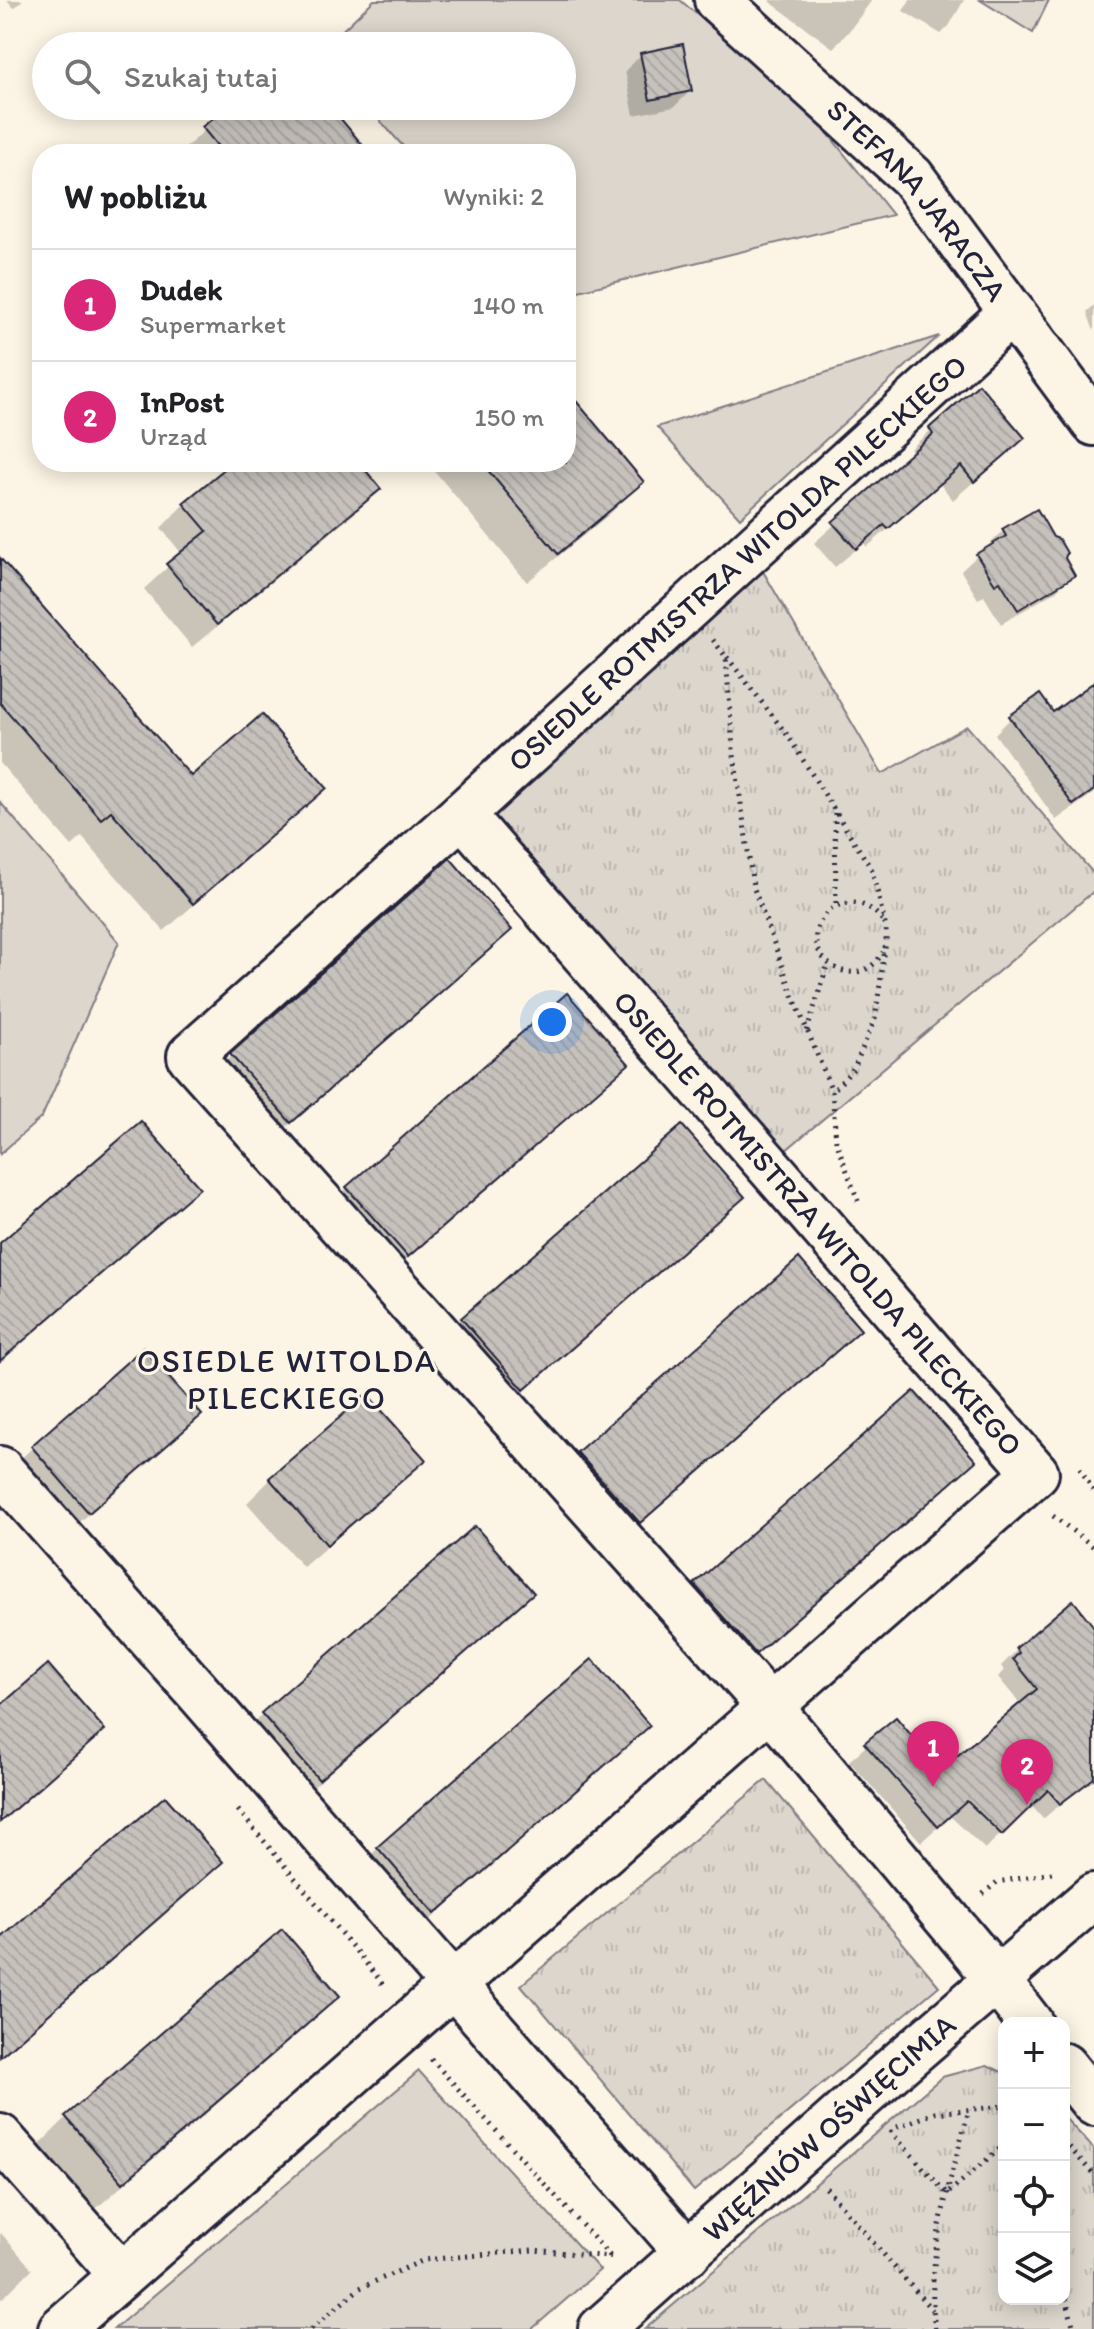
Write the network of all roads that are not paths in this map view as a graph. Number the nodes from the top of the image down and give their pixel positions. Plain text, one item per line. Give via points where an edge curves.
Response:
1 (717, 0) edge
2 (1012, 312) junction
3 (1094, 423) edge
4 (462, 814) junction
5 (0, 1469) edge
6 (770, 1707) junction
7 (1080, 1884) edge
8 (997, 1981) junction
9 (453, 1986) junction
10 (1025, 2017) edge
11 (1070, 2073) edge
12 (1094, 2103) edge
13 (0, 2137) edge
14 (688, 2253) junction
15 (122, 2275) junction
16 (61, 2329) edge
17 (601, 2329) edge

1 - 2 street, STEFANA JARACZA via 912,177
2 - 3 street, STEFANA JARACZA
2 - 4 street, OSIEDLE ROTMISTRZA WITOLDA PILECKIEGO
4 - 6 street, OSIEDLE ROTMISTRZA WITOLDA PILECKIEGO via 1036,1473
4 - 6 street, OSIEDLE ROTMISTRZA WITOLDA PILECKIEGO via 190,1056
5 - 9 street
6 - 8 street, OSIEDLE ROTMISTRZA WITOLDA PILECKIEGO
6 - 9 street, OSIEDLE ROTMISTRZA WITOLDA PILECKIEGO
7 - 8 street, WIĘŹNIÓW OŚWIĘCIMIA
8 - 10 street, OSIEDLE ROTMISTRZA WITOLDA PILECKIEGO
8 - 14 street, WIĘŹNIÓW OŚWIĘCIMIA
9 - 14 street
9 - 15 street, OSIEDLE ROTMISTRZA WITOLDA PILECKIEGO
11 - 12 street
13 - 15 street
14 - 17 street, WIĘŹNIÓW OŚWIĘCIMIA
15 - 16 street, OSIEDLE ROTMISTRZA WITOLDA PILECKIEGO

